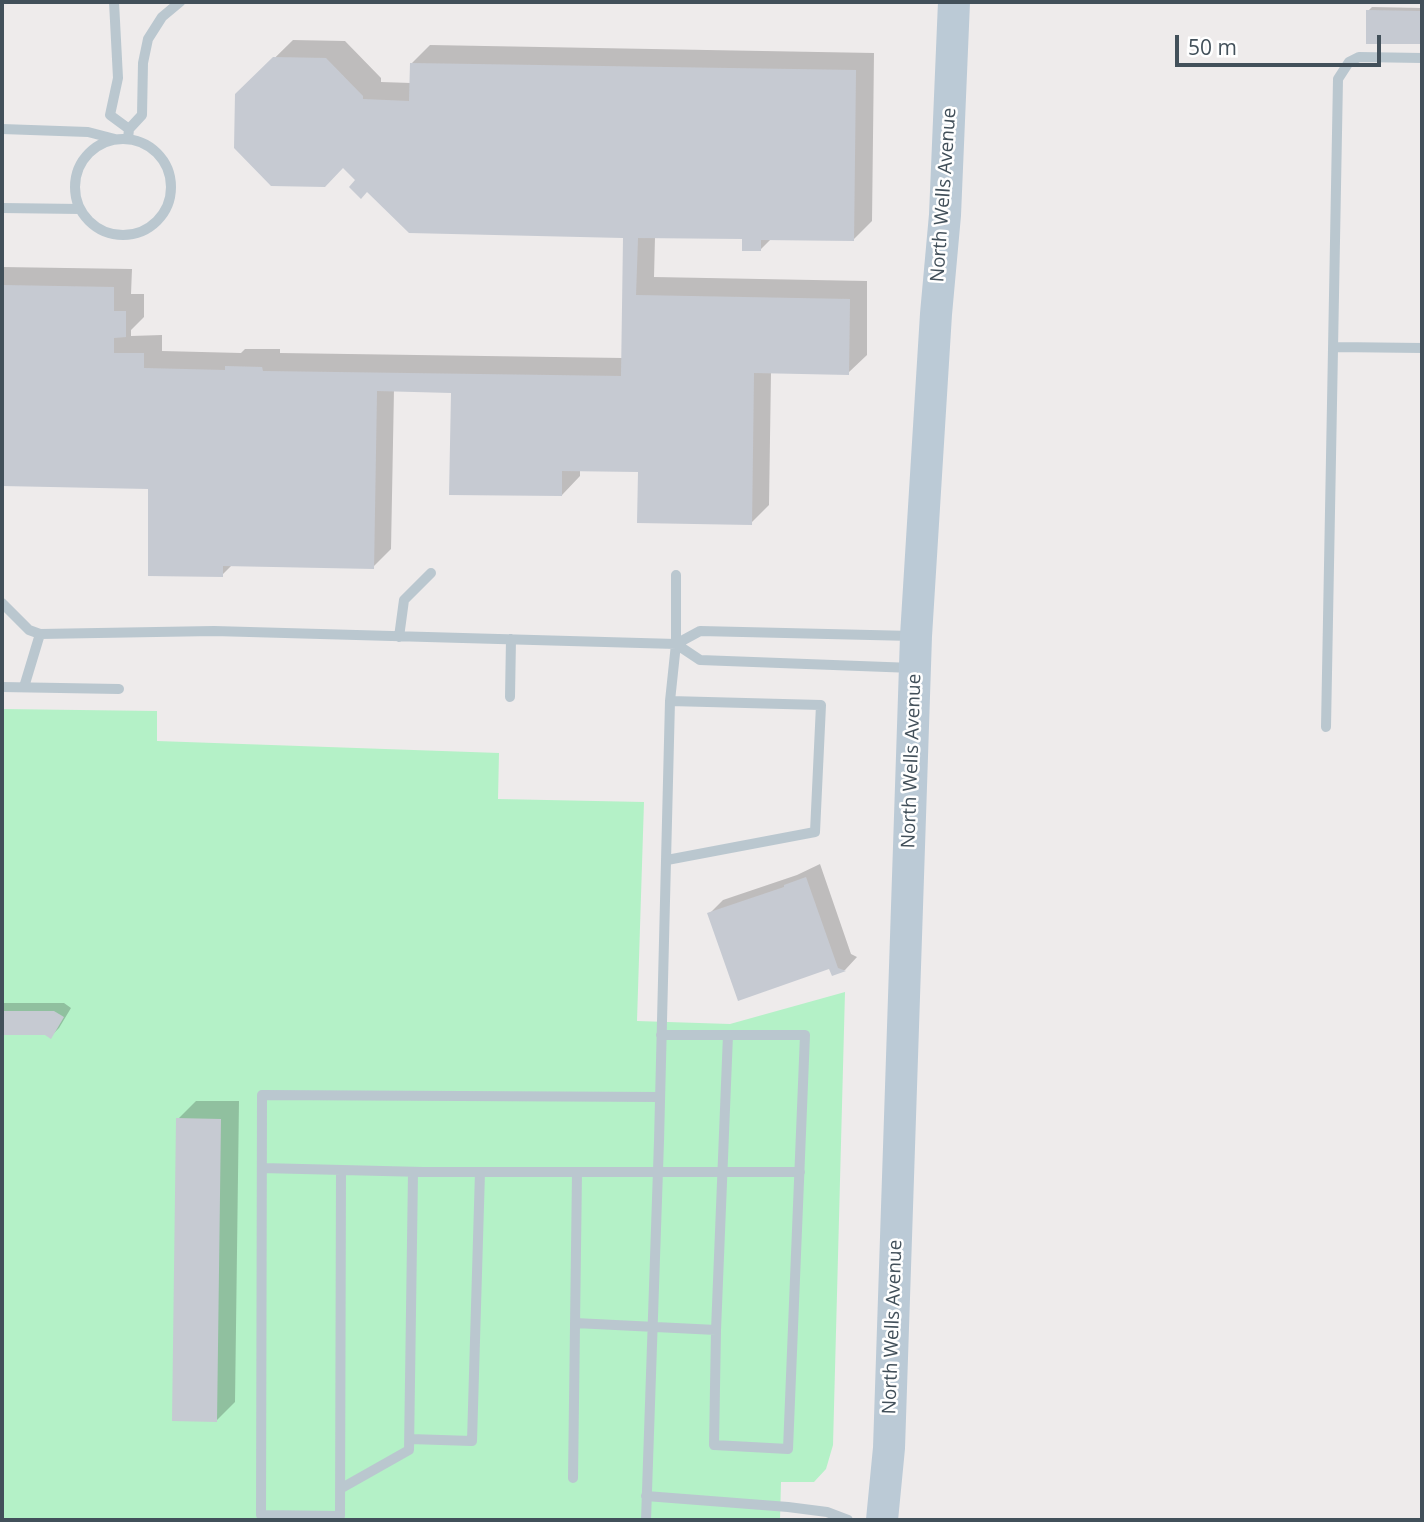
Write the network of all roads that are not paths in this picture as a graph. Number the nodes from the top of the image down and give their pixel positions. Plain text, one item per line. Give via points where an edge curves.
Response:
1 (114, 2) edge
2 (180, 2) edge
3 (954, 2) edge
4 (1422, 58) edge
5 (2, 129) edge
6 (129, 134) junction
7 (115, 139) junction
8 (2, 208) edge
9 (80, 209) junction
10 (1335, 347) junction
11 (1422, 348) edge
12 (431, 573) dead end
13 (676, 575) dead end
14 (2, 603) edge
15 (40, 634) junction
16 (916, 636) junction
17 (399, 637) junction
18 (510, 639) junction
19 (676, 644) junction
20 (915, 668) junction
21 (2, 687) edge
22 (24, 687) junction
23 (119, 689) dead end
24 (509, 697) dead end
25 (670, 701) junction
26 (1326, 727) dead end
27 (667, 860) junction
28 (661, 1035) junction
29 (728, 1035) junction
30 (660, 1097) junction
31 (262, 1168) junction
32 (341, 1171) junction
33 (414, 1172) junction
34 (480, 1172) junction
35 (722, 1172) junction
36 (800, 1172) junction
37 (577, 1173) junction
38 (658, 1173) junction
39 (575, 1323) junction
40 (653, 1327) junction
41 (716, 1330) junction
42 (410, 1439) junction
43 (573, 1478) dead end
44 (340, 1489) junction
45 (646, 1496) junction
46 (646, 1520) edge
47 (848, 1520) edge
48 (882, 1520) edge

1 - 6 lane via 118,78 110,115
2 - 6 lane via 162,17 148,39 142,115
3 - 16 main road, North Wells Avenue via 946,215
4 - 10 lane via 1359,57 1349,61 1338,79
5 - 7 lane via 88,132
6 - 7 lane
6 - 9 lane via 158,153 167,167 170,199 163,214 152,226 120,235 90,223
7 - 9 lane via 101,144 79,166 75,195
8 - 9 lane
10 - 11 lane
10 - 26 lane
12 - 17 lane via 404,600
13 - 19 lane
14 - 15 lane via 29,630
15 - 17 lane via 218,631
15 - 22 lane
16 - 19 lane via 700,631
16 - 20 main road, North Wells Avenue
17 - 18 lane
18 - 19 lane
18 - 24 lane
19 - 20 lane via 700,660
19 - 25 lane
20 - 48 main road, North Wells Avenue via 890,1409
21 - 22 lane
22 - 23 lane
25 - 27 lane
25 - 27 lane via 821,705 815,832
27 - 28 lane
28 - 29 lane
28 - 30 lane
29 - 35 lane
29 - 36 lane via 805,1035
30 - 31 lane via 262,1095
30 - 38 lane
31 - 32 lane
31 - 44 lane via 261,1515 340,1516
32 - 33 lane
32 - 44 lane
33 - 34 lane
33 - 42 lane
34 - 37 lane
34 - 42 lane via 472,1441
35 - 36 lane
35 - 38 lane
35 - 41 lane
36 - 41 lane via 788,1449 714,1445
37 - 38 lane
37 - 39 lane
38 - 40 lane
39 - 40 lane
39 - 43 lane
40 - 41 lane
40 - 45 lane
42 - 44 lane via 409,1450
45 - 46 lane
45 - 47 lane via 788,1507

